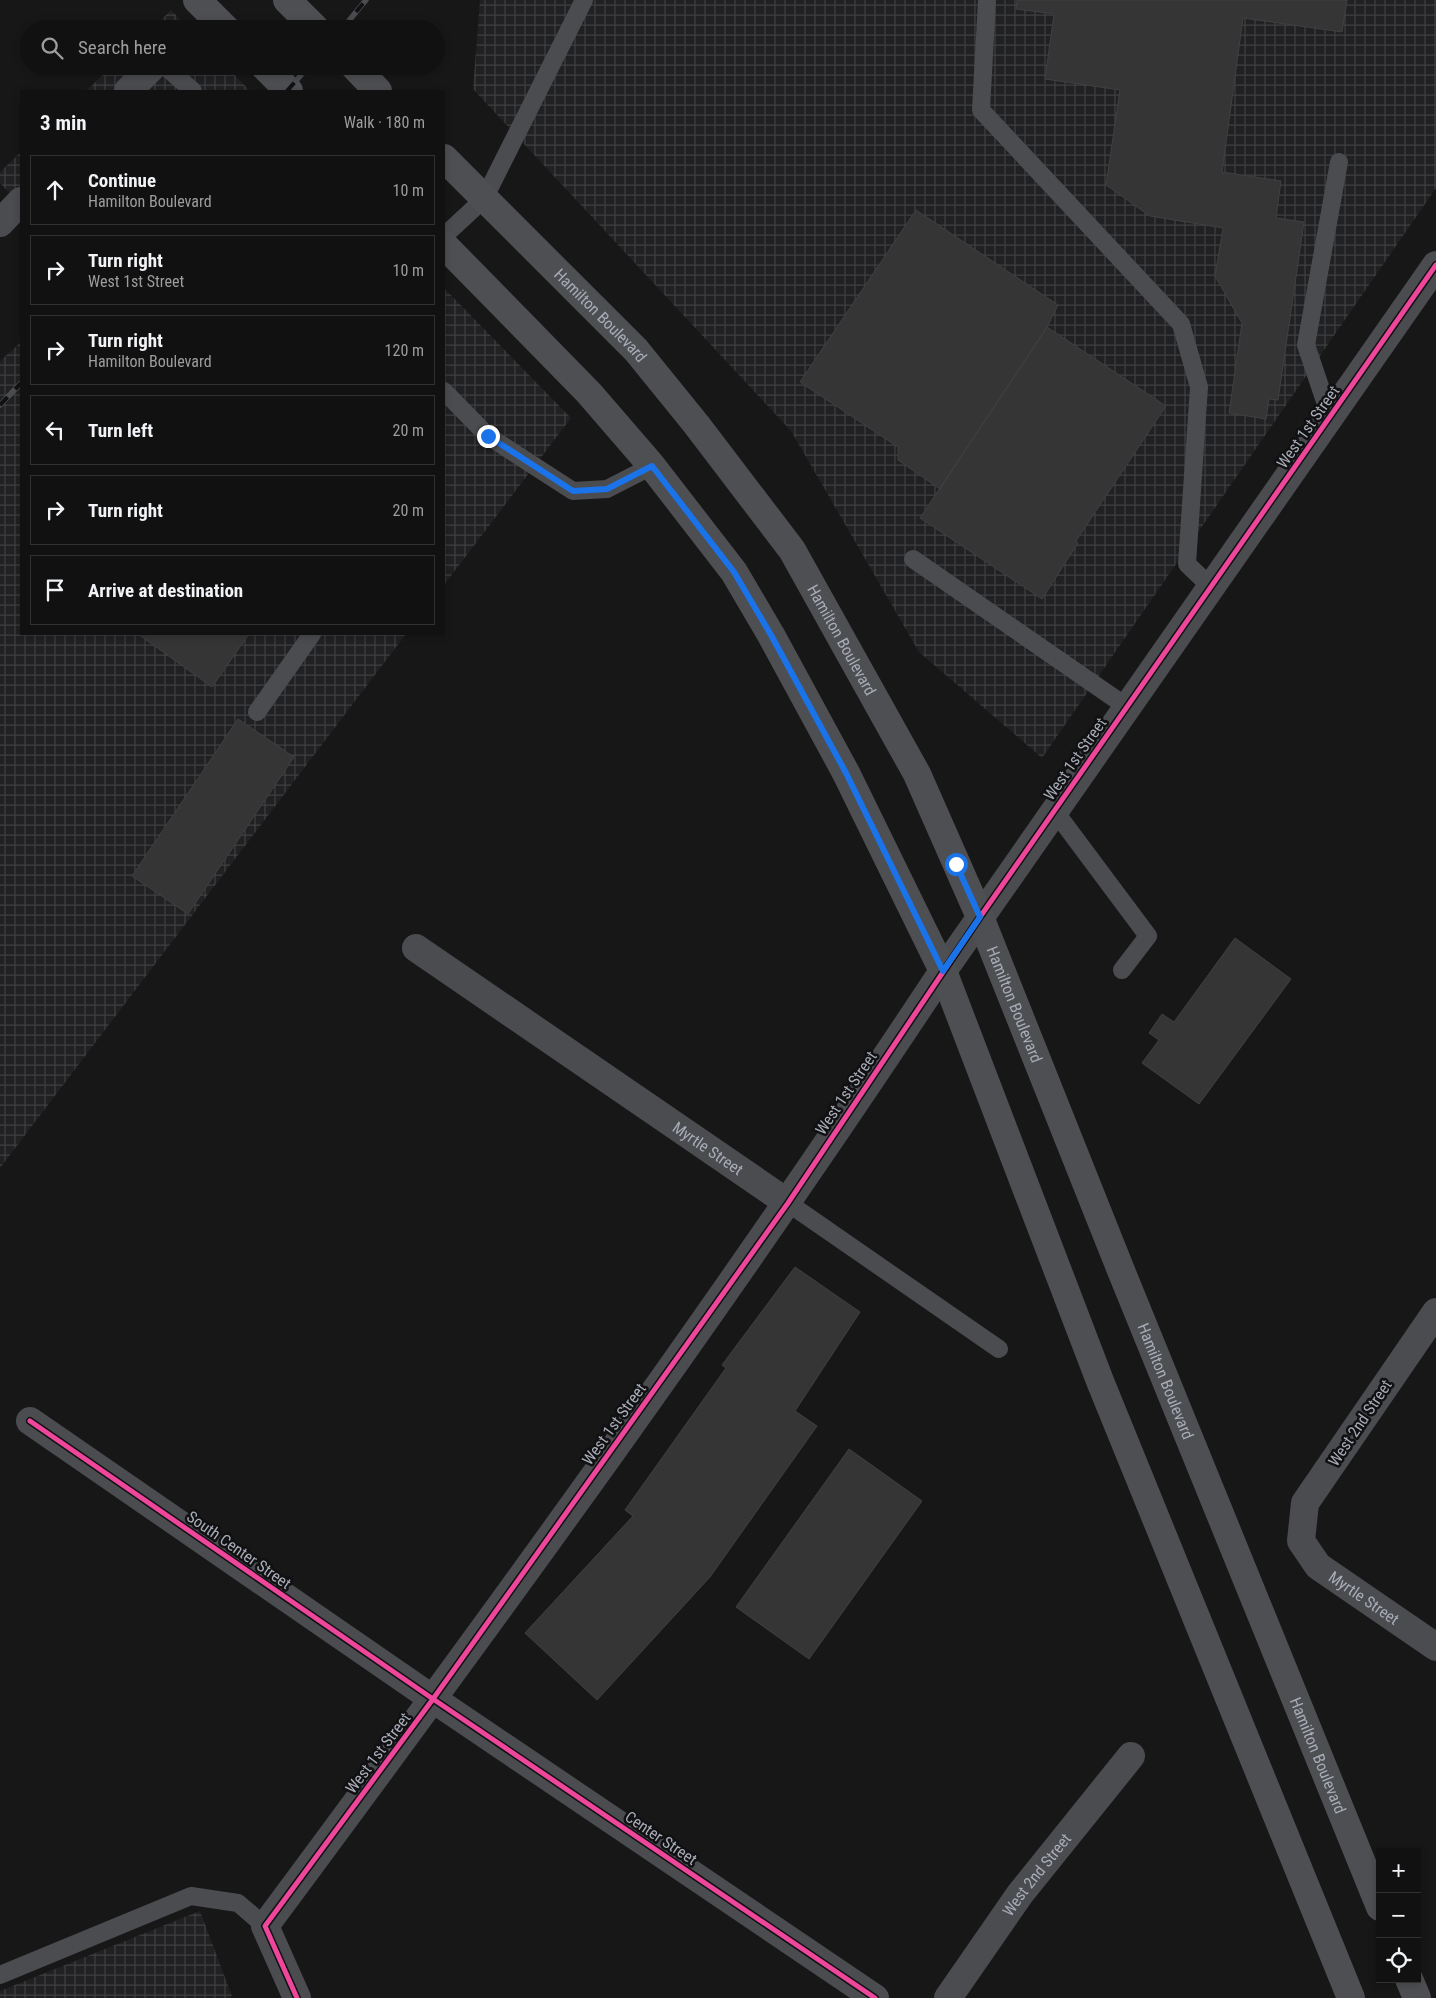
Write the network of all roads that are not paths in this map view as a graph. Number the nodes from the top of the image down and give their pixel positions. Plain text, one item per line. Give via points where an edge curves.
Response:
1 (197, 0) edge
2 (287, 0) edge
3 (584, 0) edge
4 (987, 0) edge
5 (217, 20) edge
6 (307, 20) edge
7 (144, 75) edge
8 (175, 75) edge
9 (273, 75) edge
10 (363, 75) edge
11 (129, 90) edge
12 (192, 90) edge
13 (288, 90) edge
14 (377, 90) edge
15 (445, 159) edge
16 (1339, 162) dead end
17 (484, 200) junction
18 (20, 203) edge
19 (0, 223) edge
20 (445, 235) edge
21 (445, 246) edge
22 (1436, 265) edge
23 (445, 392) edge
24 (1330, 416) junction
25 (652, 466) junction
26 (913, 559) dead end
27 (1211, 587) junction
28 (311, 635) edge
29 (1126, 707) junction
30 (257, 712) dead end
31 (1054, 810) junction
32 (980, 917) junction
33 (416, 948) dead end
34 (1122, 970) dead end
35 (943, 971) junction
36 (788, 1203) junction
37 (1436, 1312) edge
38 (999, 1349) dead end
39 (30, 1421) dead end
40 (1302, 1541) joint
41 (1436, 1647) edge
42 (433, 1699) junction
43 (1131, 1756) dead end
44 (1376, 1897) edge
45 (265, 1926) junction
46 (0, 1975) edge
47 (1411, 1983) edge
48 (297, 1998) edge
49 (875, 1998) edge
50 (948, 1998) edge
51 (1351, 1998) edge
52 (1417, 1998) edge

1 - 5 main road
2 - 6 main road
3 - 17 lane
4 - 27 lane via 981,110 1181,324 1199,387 1187,564
7 - 11 street
8 - 12 lane
9 - 13 main road
10 - 14 main road
15 - 17 main road, Hamilton Boulevard
16 - 24 lane via 1306,346
17 - 20 lane
17 - 32 main road, Hamilton Boulevard via 636,350 792,550 917,774
18 - 19 street
21 - 25 main road via 589,393
22 - 24 street, West 1st Street
23 - 25 lane via 488,436 573,491 607,489
24 - 27 street, West 1st Street
25 - 35 main road via 734,572 771,635 846,773
26 - 29 lane
27 - 29 street, West 1st Street
28 - 30 lane
29 - 31 street, West 1st Street
31 - 32 street, West 1st Street
31 - 34 lane via 1148,936
32 - 35 street, West 1st Street
32 - 44 main road, Hamilton Boulevard
33 - 36 street, Myrtle Street
35 - 36 street, West 1st Street
35 - 51 main road via 1100,1381
36 - 38 lane, Myrtle Street
36 - 42 street, West 1st Street
37 - 40 street, West 2nd Street via 1305,1503
39 - 42 street, South Center Street
40 - 41 street, Myrtle Street via 1318,1566
42 - 45 street, West 1st Street
42 - 49 street, Center Street
43 - 50 street, West 2nd Street via 1020,1894
45 - 46 lane via 238,1903 191,1896
45 - 48 street
47 - 52 main road

